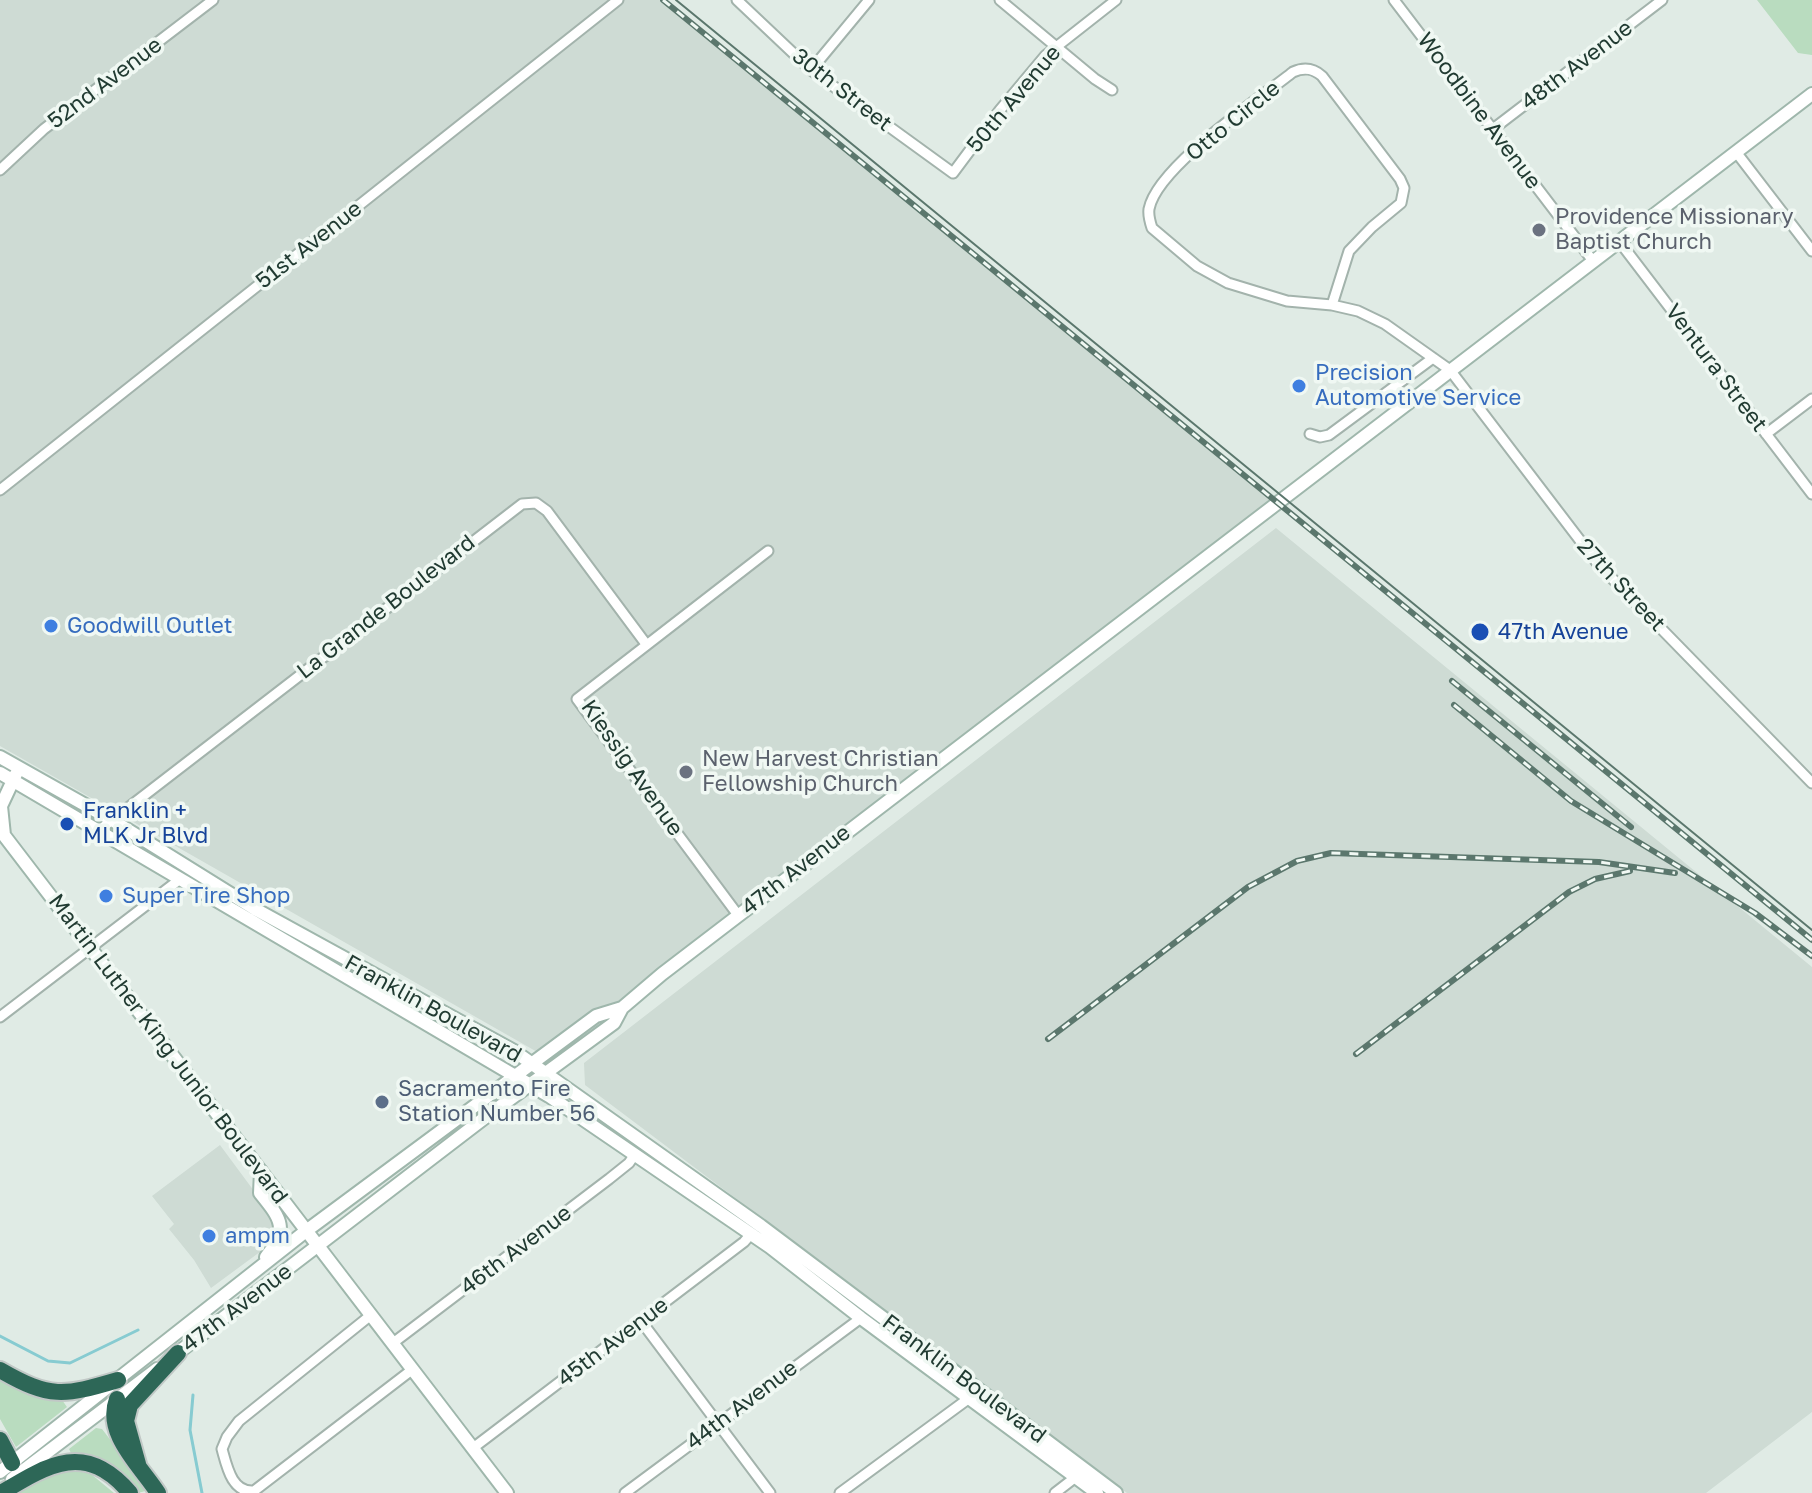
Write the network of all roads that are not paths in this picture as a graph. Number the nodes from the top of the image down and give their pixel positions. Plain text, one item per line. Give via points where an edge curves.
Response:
1 (213, 0) edge
2 (618, 0) edge
3 (737, 0) edge
4 (869, 0) edge
5 (1000, 0) edge
6 (1116, 0) edge
7 (1394, 0) edge
8 (1662, 0) edge
9 (1056, 46) junction
10 (811, 70) junction
11 (1112, 90) dead end
12 (1812, 94) edge
13 (1493, 129) junction
14 (1736, 152) junction
15 (0, 170) edge
16 (953, 173) joint
17 (1619, 241) junction
18 (1812, 251) edge
19 (1593, 261) junction
20 (1332, 305) junction
21 (1433, 358) junction
22 (1450, 370) junction
23 (1812, 399) edge
24 (1310, 434) dead end
25 (1766, 434) junction
26 (0, 490) edge
27 (1812, 494) edge
28 (768, 551) dead end
29 (646, 644) junction
30 (0, 757) edge
31 (0, 773) edge
32 (16, 774) junction
33 (1812, 783) edge
34 (112, 820) junction
35 (98, 831) junction
36 (2, 833) edge
37 (179, 880) junction
38 (738, 915) junction
39 (92, 948) junction
40 (622, 1008) junction
41 (0, 1017) edge
42 (530, 1064) junction
43 (516, 1075) junction
44 (544, 1075) junction
45 (530, 1084) junction
46 (635, 1154) junction
47 (659, 1170) junction
48 (261, 1171) junction
49 (728, 1202) junction
50 (306, 1231) junction
51 (751, 1234) junction
52 (318, 1246) junction
53 (794, 1266) junction
54 (253, 1274) junction
55 (371, 1315) junction
56 (861, 1318) junction
57 (641, 1321) junction
58 (393, 1343) junction
59 (178, 1353) junction
60 (413, 1369) junction
61 (0, 1370) edge
62 (118, 1380) junction
63 (117, 1399) junction
64 (968, 1399) junction
65 (717, 1423) junction
66 (0, 1440) edge
67 (473, 1448) junction
68 (138, 1464) junction
69 (6, 1467) edge
70 (1077, 1476) junction
71 (0, 1491) edge
72 (130, 1493) edge
73 (158, 1493) edge
74 (507, 1493) edge
75 (625, 1493) edge
76 (770, 1493) edge
77 (840, 1493) edge
78 (1055, 1493) edge
79 (1097, 1493) edge
80 (1116, 1493) edge

1 - 15 street, 52nd Avenue via 44,129
2 - 26 street, 51st Avenue
3 - 10 street, 30th Street
4 - 10 street
5 - 9 street
6 - 9 street, 50th Avenue
7 - 13 street, Woodbine Avenue
8 - 13 street, 48th Avenue
9 - 11 street
9 - 16 street, 50th Avenue
10 - 16 street, 30th Street
12 - 14 main road, 47th Avenue
13 - 19 street, Woodbine Avenue
14 - 17 main road, 47th Avenue
14 - 18 street
17 - 19 main road, 47th Avenue
17 - 25 street, Ventura Street
19 - 22 main road, 47th Avenue
20 - 20 street, Otto Circle via 1287,301 1228,283 1166,242 1149,220 1159,189 1183,161 1303,68 1322,76 1404,188 1401,203 1349,251
20 - 21 street, Otto Circle via 1374,317
21 - 22 street, Otto Circle
21 - 24 street via 1329,435
22 - 33 street, 27th Street via 1598,564
22 - 38 main road, 47th Avenue
23 - 25 street
25 - 27 street, Ventura Street
28 - 29 street, Kiessig Avenue
29 - 34 street, La Grande Boulevard via 545,508 522,504
29 - 38 street, Kiessig Avenue via 577,699
30 - 32 main road, Franklin Boulevard
31 - 32 main road, Franklin Boulevard
32 - 34 main road, Franklin Boulevard
32 - 35 main road, Franklin Boulevard
32 - 36 main road, Martin Luther King Junior Boulevard via 1,806
34 - 35 street, La Grande Boulevard
34 - 42 main road, Franklin Boulevard via 255,909
35 - 37 main road, Franklin Boulevard
36 - 39 main road, Martin Luther King Junior Boulevard
37 - 39 street
37 - 43 main road, Franklin Boulevard
38 - 40 main road, 47th Avenue
39 - 41 street
39 - 48 main road, Martin Luther King Junior Boulevard
40 - 42 main road, 47th Avenue via 596,1016
40 - 44 main road, 47th Avenue via 614,1023
42 - 43 main road, 47th Avenue
42 - 44 main road, Franklin Boulevard
43 - 45 main road, Franklin Boulevard
43 - 50 main road, 47th Avenue
44 - 45 main road, 47th Avenue
44 - 49 main road, Franklin Boulevard
45 - 46 main road, Franklin Boulevard
45 - 52 main road, 47th Avenue
46 - 47 main road, Franklin Boulevard
46 - 58 street, 46th Avenue
47 - 49 main road
47 - 51 main road, Franklin Boulevard
48 - 50 main road, Martin Luther King Junior Boulevard
48 - 54 main road via 260,1193 279,1219 281,1231
49 - 53 main road via 740,1218 782,1248
49 - 80 main road, Franklin Boulevard
50 - 52 main road, Martin Luther King Junior Boulevard
50 - 54 main road, 47th Avenue
51 - 53 main road, Franklin Boulevard
51 - 57 street, 45th Avenue
52 - 55 main road, Martin Luther King Junior Boulevard
52 - 59 main road, 47th Avenue
53 - 56 main road, Franklin Boulevard
54 - 62 main road, 47th Avenue
55 - 58 main road, Martin Luther King Junior Boulevard
55 - 60 street via 239,1421 222,1449 236,1487 254,1491
56 - 64 main road, Franklin Boulevard
56 - 65 street, 44th Avenue
57 - 65 street
57 - 67 street, 45th Avenue
58 - 60 main road, Martin Luther King Junior Boulevard
59 - 63 main road, 47th Avenue
59 - 68 highway via 130,1405 126,1421
60 - 67 main road, Martin Luther King Junior Boulevard
61 - 62 highway via 38,1390 59,1394
62 - 69 main road, 47th Avenue
63 - 68 highway via 113,1423
63 - 71 main road, 47th Avenue
64 - 70 main road, Franklin Boulevard
64 - 77 street
65 - 75 street, 44th Avenue
65 - 76 street
66 - 69 highway
67 - 74 main road, Martin Luther King Junior Boulevard
68 - 73 highway
70 - 78 street
70 - 79 main road, Franklin Boulevard
71 - 72 highway via 41,1468 69,1462 102,1469

